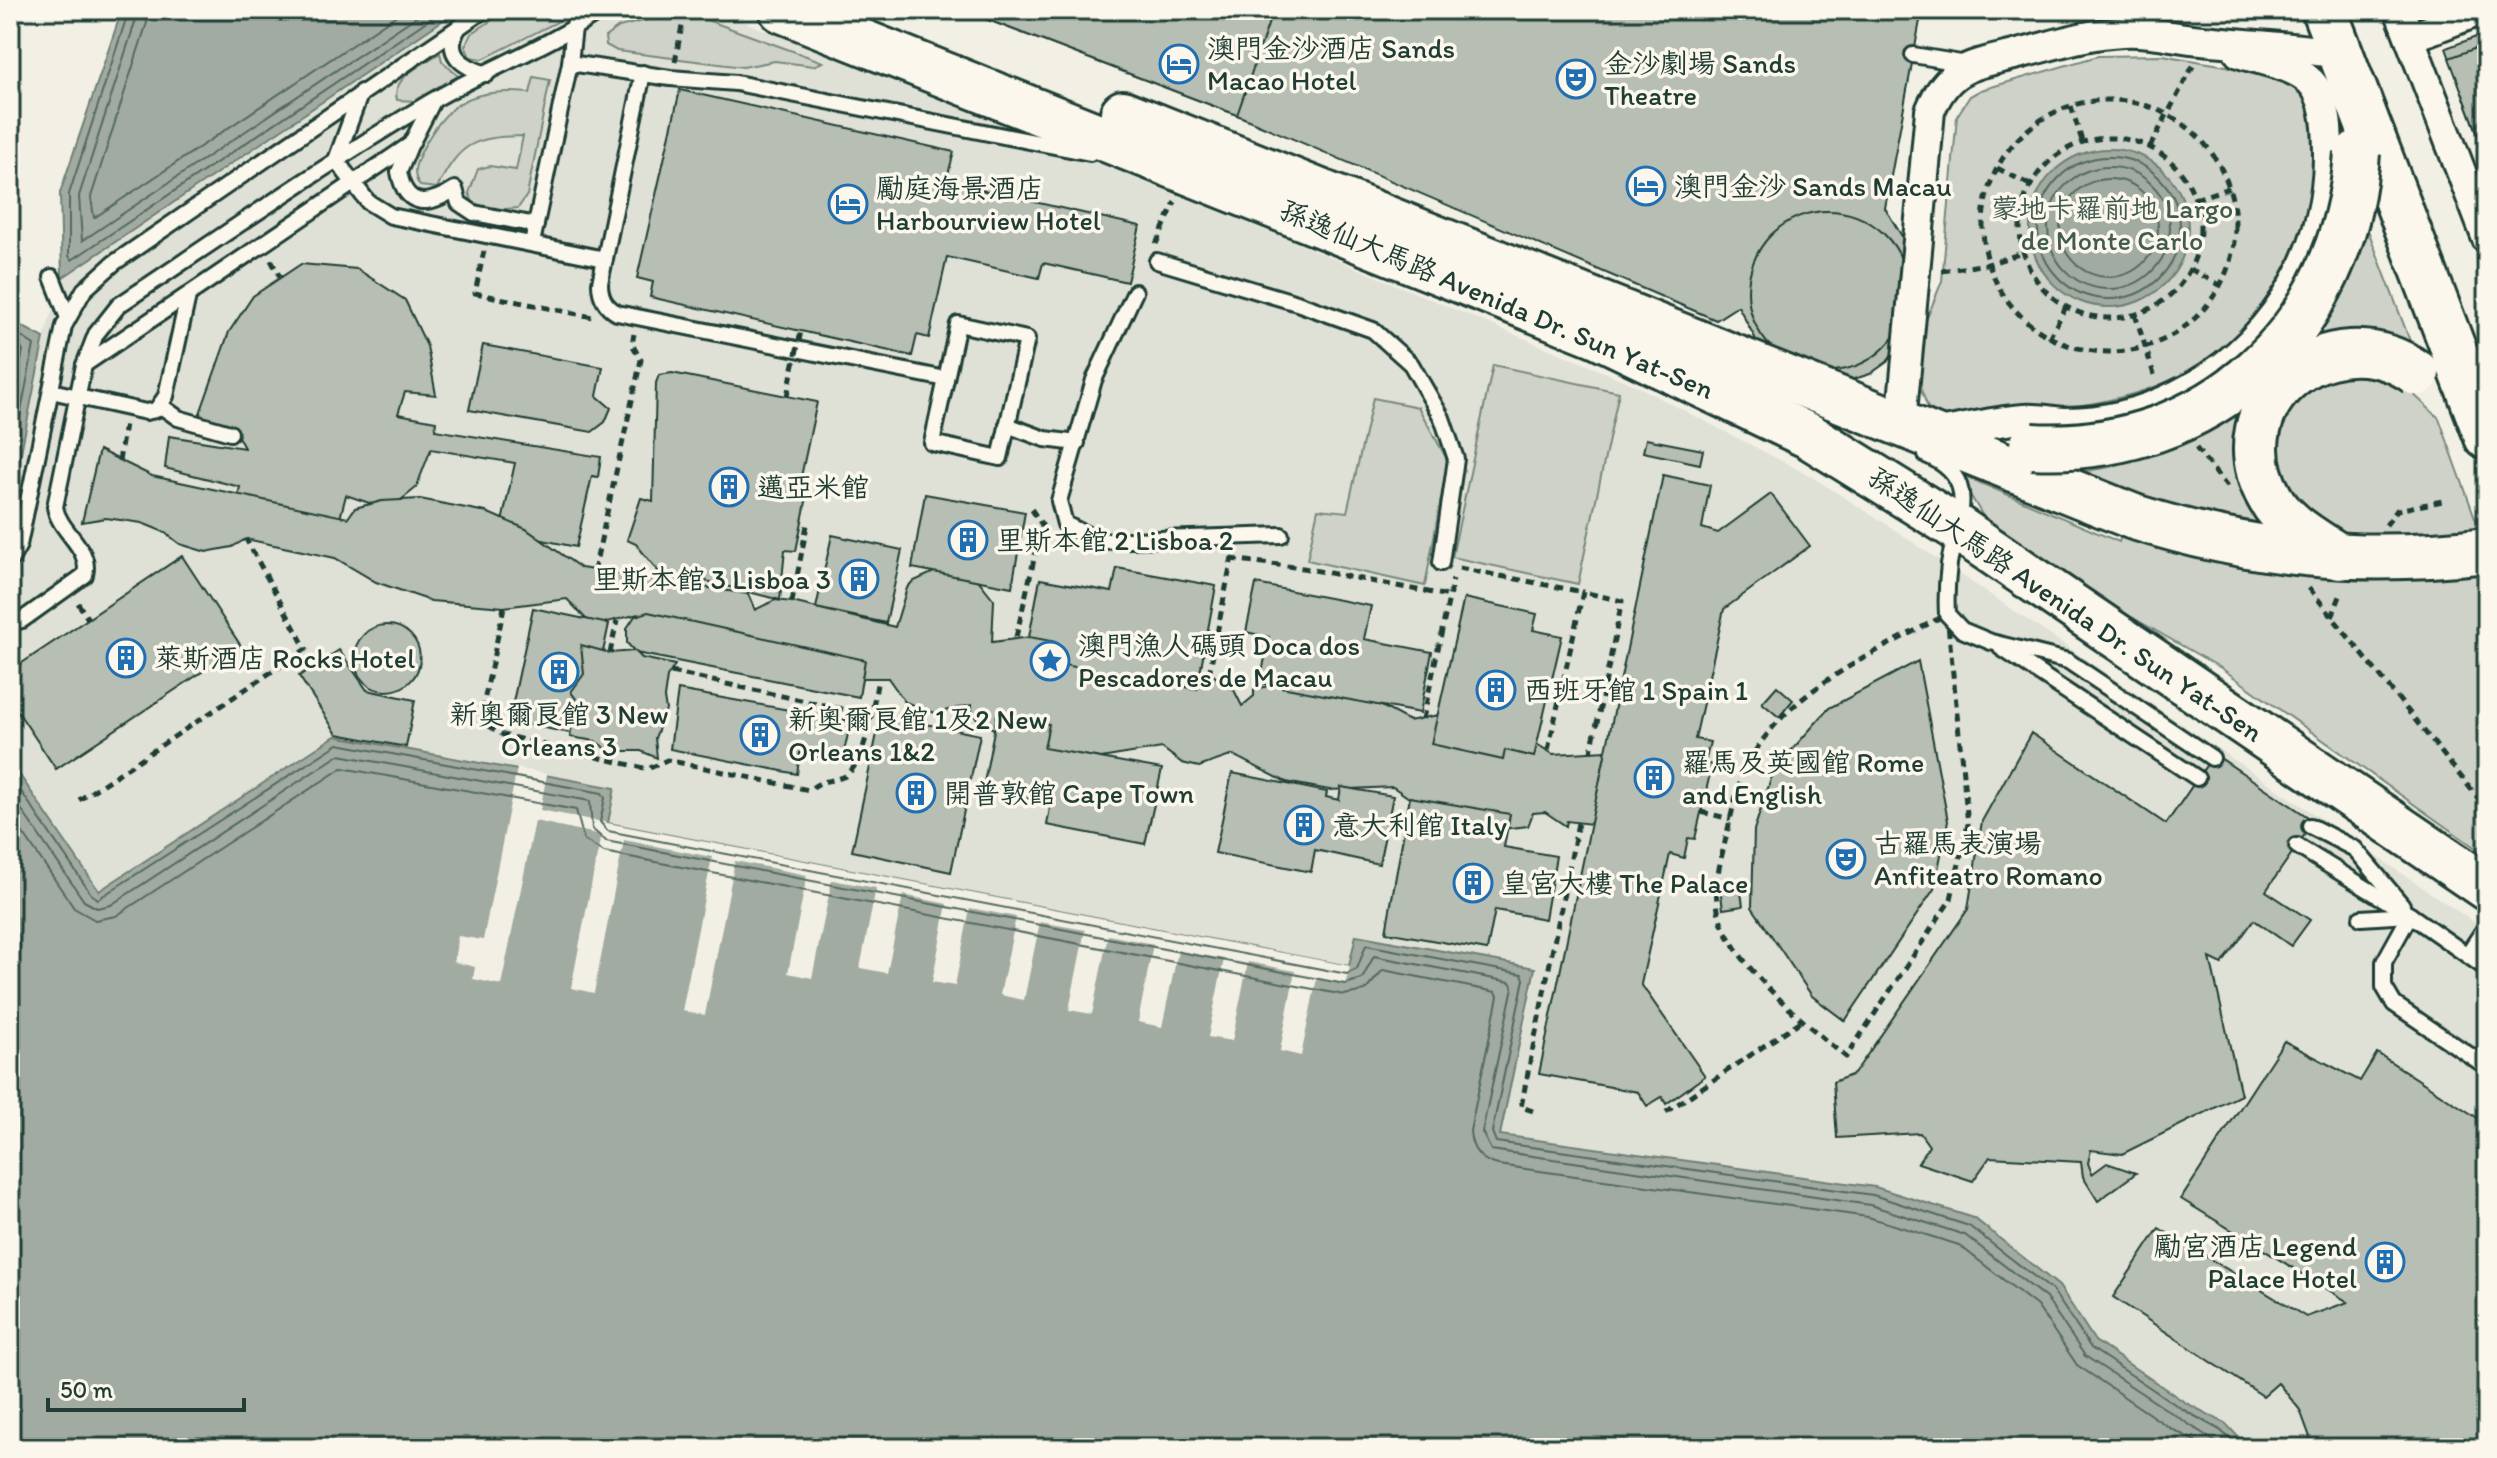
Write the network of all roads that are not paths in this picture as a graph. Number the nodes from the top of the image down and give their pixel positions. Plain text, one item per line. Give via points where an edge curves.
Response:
1 (576, 10) edge
2 (602, 10) edge
3 (782, 10) edge
4 (864, 10) edge
5 (2324, 10) edge
6 (2354, 10) edge
7 (2399, 10) edge
8 (2482, 10) edge
9 (481, 11) edge
10 (459, 27) junction
11 (574, 29) junction
12 (2410, 38) junction
13 (2198, 50) junction
14 (1913, 55) dead end
15 (1979, 62) junction
16 (570, 63) junction
17 (2348, 72) junction
18 (643, 73) junction
19 (487, 74) junction
20 (362, 92) junction
21 (433, 100) junction
22 (411, 144) junction
23 (336, 160) junction
24 (1189, 172) junction
25 (353, 184) junction
26 (536, 225) junction
27 (2487, 239) edge
28 (532, 243) junction
29 (605, 259) junction
30 (1157, 261) dead end
31 (52, 277) dead end
32 (1135, 292) road end
33 (188, 296) junction
34 (68, 318) junction
35 (2487, 360) edge
36 (84, 365) junction
37 (946, 379) junction
38 (51, 391) junction
39 (77, 396) junction
40 (161, 406) junction
41 (1007, 425) junction
42 (2484, 429) edge
43 (1905, 431) junction
44 (230, 433) dead end
45 (1077, 443) junction
46 (1959, 529) junction
47 (1281, 535) dead end
48 (2487, 550) edge
49 (2340, 557) junction
50 (10, 561) edge
51 (1441, 563) dead end
52 (10, 623) edge
53 (1991, 642) junction
54 (2212, 758) dead end
55 (2197, 778) dead end
56 (2310, 826) dead end
57 (2297, 846) dead end
58 (2487, 860) edge
59 (2487, 888) edge
60 (2410, 915) junction
61 (2361, 918) dead end
62 (2487, 925) edge
63 (2467, 955) junction
64 (2487, 969) edge
65 (2487, 1067) edge

1 - 11 lane
2 - 11 lane
3 - 24 main road, 孫逸仙大馬路 Avenida Dr. Sun Yat-Sen
4 - 43 main road, 孫逸仙大馬路 Avenida Dr. Sun Yat-Sen
5 - 17 main road
6 - 35 main road
7 - 12 street
8 - 12 street
9 - 10 lane
10 - 19 lane via 453,39 457,59 468,69
10 - 20 lane
11 - 16 lane
11 - 19 lane
12 - 27 street
13 - 15 street via 2126,31 2065,38
13 - 17 street via 2306,48
13 - 43 street via 2298,73 2316,88 2323,105 2328,170 2321,214 2304,266 2276,313 2213,375 2154,405 2091,420 2025,419
14 - 15 lane via 1959,65
15 - 43 street via 1953,74 1930,111
16 - 18 lane
16 - 26 lane
17 - 42 main road
17 - 43 main road, bridge via 2357,153 2352,202 2329,272 2298,324 2257,370 2208,406 2152,431 2081,446 2032,446
18 - 24 lane via 736,83
18 - 29 lane
19 - 21 lane
20 - 23 lane
20 - 34 lane via 114,263 84,290
21 - 22 lane
21 - 23 lane
22 - 25 lane
22 - 26 lane via 399,172 412,196 432,203 455,189 459,203 474,213
23 - 25 lane
23 - 36 lane via 119,305 96,334
24 - 46 main road, 孫逸仙大馬路 Avenida Dr. Sun Yat-Sen via 1595,334 1704,384 1847,457
25 - 28 lane via 368,202 391,216
25 - 33 lane
26 - 28 lane
28 - 29 lane
29 - 37 lane via 603,301 637,322
30 - 51 lane via 1373,330 1411,364 1442,418 1456,459
31 - 34 lane
32 - 45 lane via 1094,380
33 - 36 lane
33 - 40 lane
34 - 38 lane
36 - 39 lane
37 - 41 lane via 932,443 1000,458
37 - 41 lane via 958,324 1027,339
38 - 39 lane
38 - 50 lane via 19,545
39 - 40 lane via 146,412
39 - 52 lane via 55,507 84,556 85,575
40 - 44 lane via 178,418
41 - 45 lane via 1045,439
42 - 49 main road, bridge via 2417,373 2389,357 2340,352 2297,370 2267,407 2257,453 2270,498 2291,522
43 - 46 lane via 1957,482 1963,505
43 - 49 main road, 孫逸仙大馬路 Avenida Dr. Sun Yat-Sen, bridge via 2134,517 2249,547
45 - 47 lane via 1059,501 1065,524 1100,541
46 - 53 lane via 1949,565 1947,614 1962,630
46 - 58 main road via 2214,676
46 - 59 main road, 孫逸仙大馬路 Avenida Dr. Sun Yat-Sen
48 - 49 main road, 孫逸仙大馬路 Avenida Dr. Sun Yat-Sen, bridge via 2428,557
53 - 54 lane via 2068,661
53 - 55 lane
56 - 60 lane via 2355,849
57 - 60 lane
60 - 61 lane
60 - 63 lane
60 - 65 lane via 2384,962 2384,987 2394,1004
62 - 63 lane
63 - 64 lane

